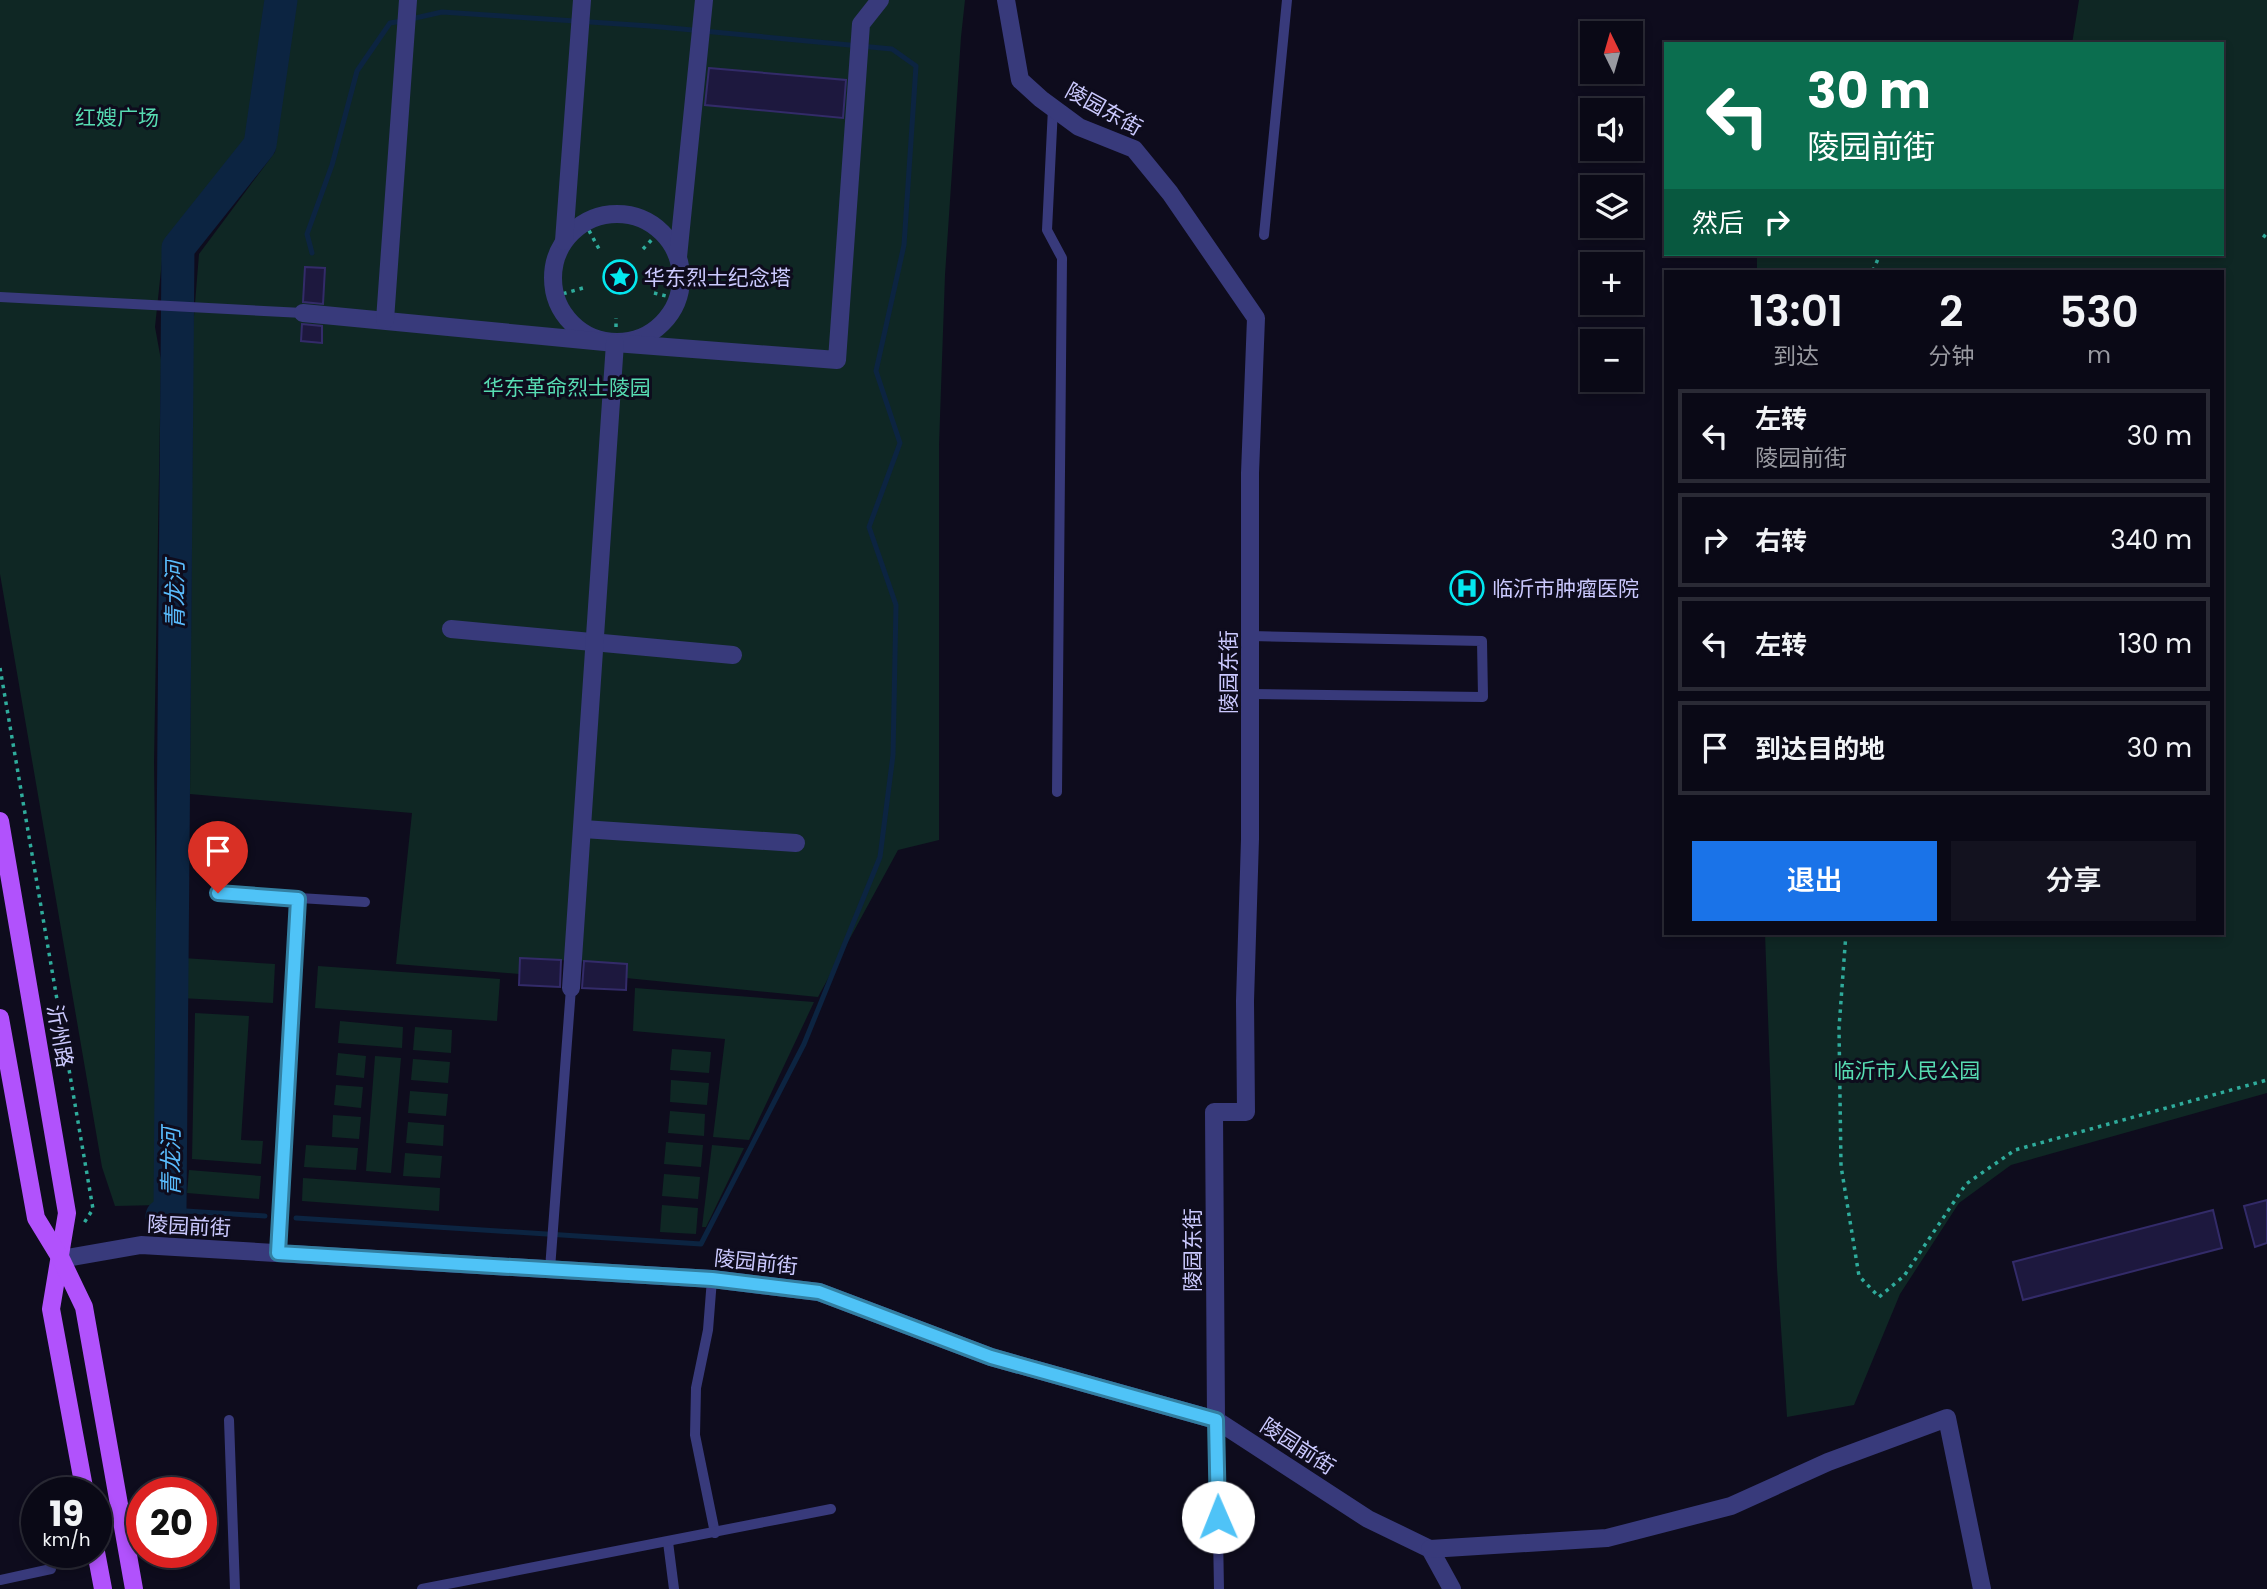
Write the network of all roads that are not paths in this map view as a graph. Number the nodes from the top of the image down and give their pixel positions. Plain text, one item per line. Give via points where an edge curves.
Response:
1 (880, 0) edge
2 (1006, 0) edge
3 (1287, 0) edge
4 (408, 1) edge
5 (582, 4) edge
6 (703, 8) edge
7 (1053, 108) junction
8 (1264, 235) dead end
9 (564, 241) junction
10 (678, 257) junction
11 (0, 297) edge
12 (303, 313) joint
13 (385, 320) junction
14 (615, 343) junction
15 (451, 629) dead end
16 (1251, 636) junction
17 (596, 642) junction
18 (733, 655) dead end
19 (1250, 694) junction
20 (1057, 792) dead end
21 (0, 821) edge
22 (583, 829) junction
23 (796, 843) dead end
24 (218, 893) dead end
25 (298, 899) junction
26 (365, 902) dead end
27 (571, 988) joint
28 (0, 1018) edge
29 (278, 1253) junction
30 (61, 1259) junction
31 (550, 1269) junction
32 (712, 1279) junction
33 (229, 1420) dead end
34 (1216, 1420) junction
35 (82, 1477) edge
36 (831, 1509) dead end
37 (715, 1532) junction
38 (668, 1542) junction
39 (1430, 1549) junction
40 (99, 1568) edge
41 (51, 1569) dead end
42 (0, 1580) edge
43 (103, 1589) edge
44 (134, 1589) edge
45 (235, 1589) edge
46 (422, 1589) edge
47 (674, 1589) edge
48 (1219, 1589) edge
49 (1452, 1589) edge
50 (1982, 1589) edge

1 - 14 street via 861,24 837,360
2 - 7 street, 陵园东街 via 1020,79
3 - 8 lane
4 - 13 street
5 - 9 street
6 - 10 street
7 - 16 street, 陵园东街 via 1079,127 1134,149 1256,318 1250,473
7 - 20 lane via 1047,230 1062,258
9 - 10 street via 584,223 616,213 654,225 669,239
9 - 14 street via 552,277 563,314 593,338
10 - 14 street via 682,278 668,318 633,341
11 - 12 lane
12 - 13 street
13 - 14 street
14 - 17 street
15 - 17 street
16 - 19 street, 陵园东街
16 - 19 lane via 1482,641 1483,697
17 - 18 street
17 - 22 street
19 - 34 street, 陵园东街 via 1246,1112 1214,1112
21 - 30 main road, 沂州路 via 67,1213
22 - 23 street
22 - 27 street
24 - 25 lane
25 - 26 lane
25 - 29 lane
27 - 31 lane
28 - 30 main road via 36,1218
29 - 30 street, 陵园前街 via 141,1245
29 - 31 street, 陵园前街
30 - 35 main road, 沂州路 via 51,1309
30 - 44 main road via 84,1307
31 - 32 street, 陵园前街
32 - 34 street, 陵园前街 via 819,1292 991,1357
32 - 37 lane via 696,1388 695,1435
33 - 45 lane
34 - 39 street, 陵园前街 via 1368,1518
34 - 48 lane
36 - 37 lane
37 - 38 lane
38 - 46 lane
38 - 47 lane
39 - 49 street
39 - 50 street via 1607,1538 1731,1506 1828,1462 1947,1418
40 - 43 main road
41 - 42 lane

